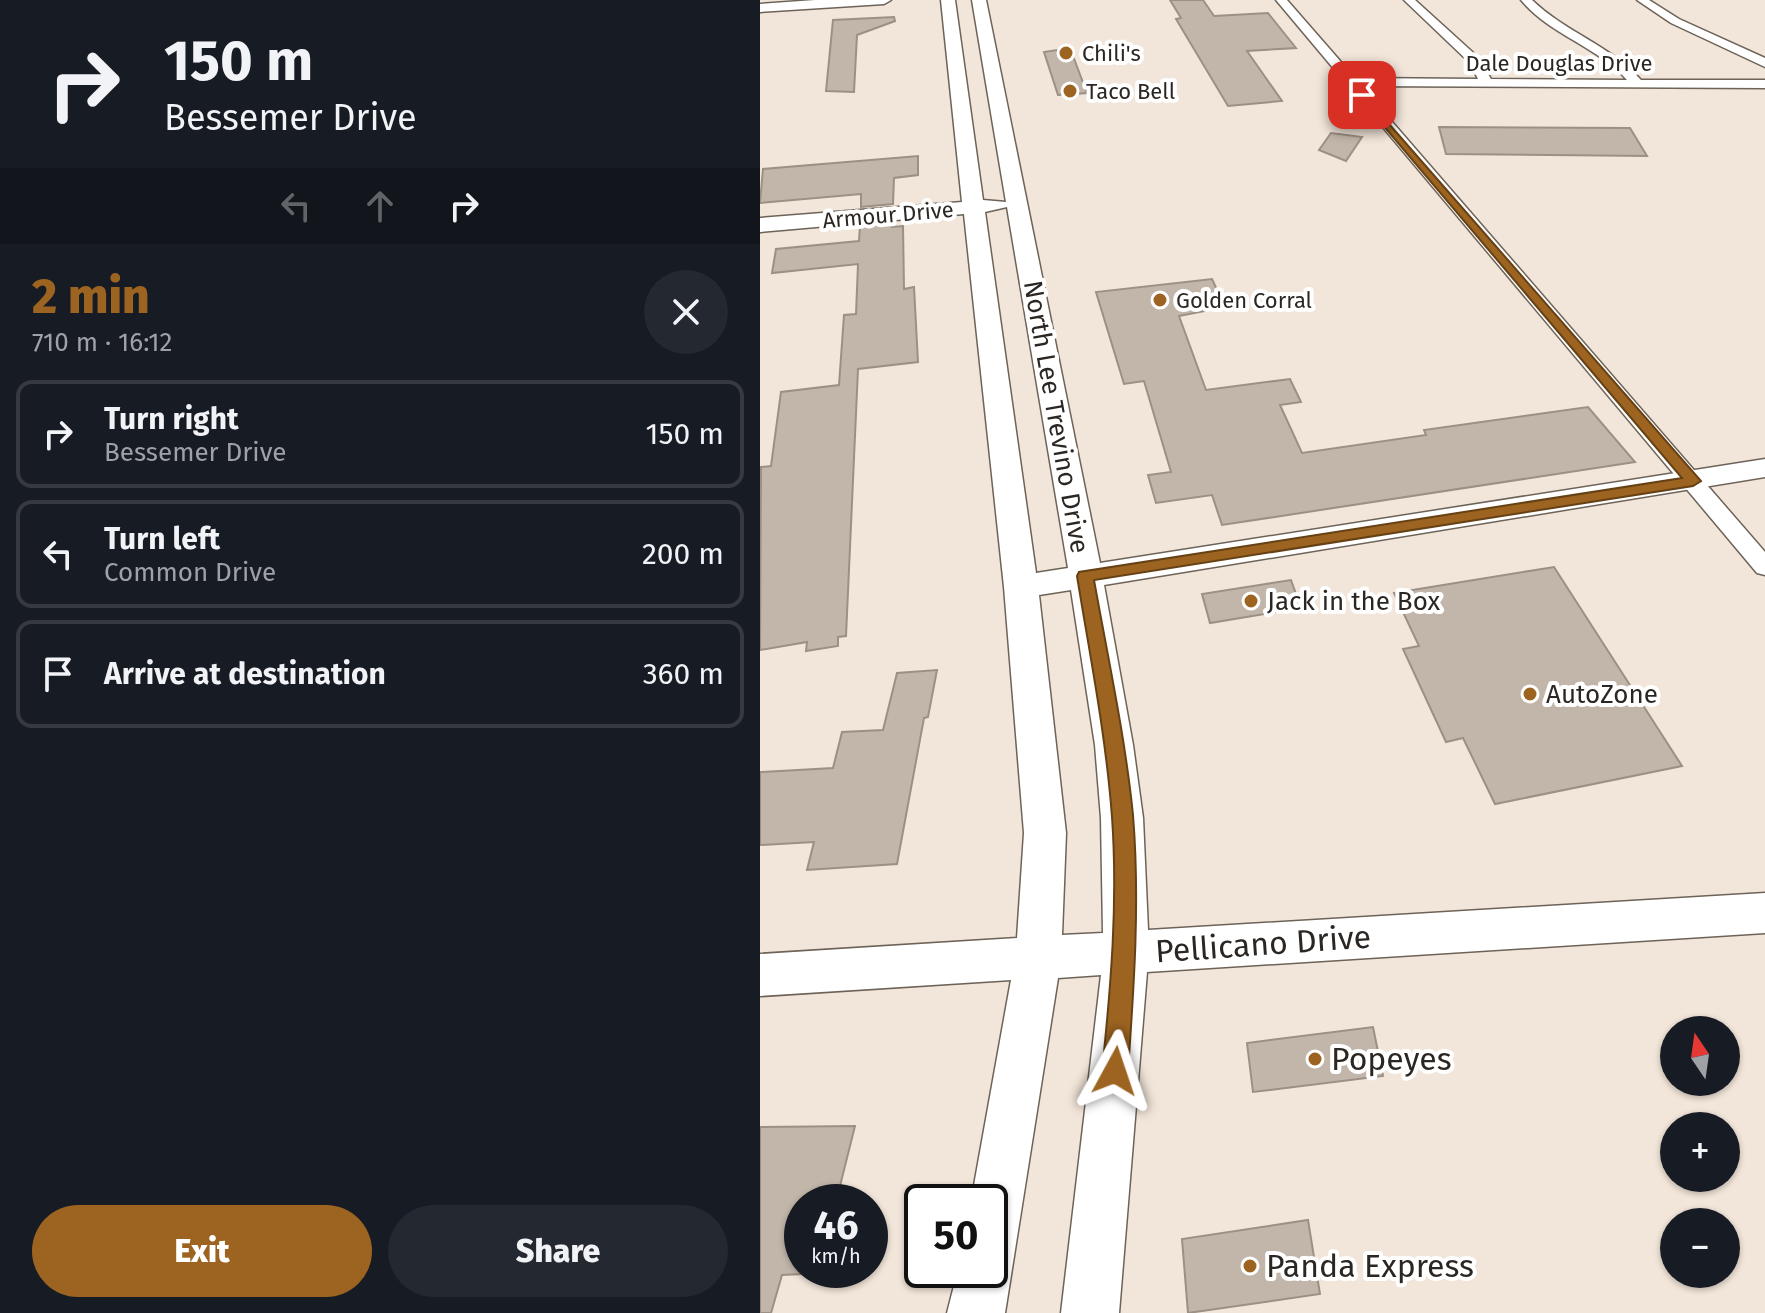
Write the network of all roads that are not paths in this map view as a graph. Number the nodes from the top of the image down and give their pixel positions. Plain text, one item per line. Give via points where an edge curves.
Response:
1 (884, 0) edge
2 (948, 0) edge
3 (979, 0) edge
4 (1281, 0) edge
5 (1409, 0) edge
6 (1526, 0) edge
7 (1642, 0) edge
8 (760, 8) edge
9 (1765, 63) edge
10 (1353, 82) junction
11 (1486, 82) junction
12 (1637, 83) junction
13 (1765, 84) edge
14 (977, 90) junction
15 (1017, 204) junction
16 (973, 207) junction
17 (760, 225) edge
18 (1046, 357) junction
19 (993, 362) junction
20 (1765, 468) edge
21 (1693, 481) junction
22 (1765, 567) edge
23 (1085, 576) junction
24 (1021, 587) junction
25 (1765, 913) edge
26 (1126, 953) junction
27 (1038, 959) junction
28 (760, 975) edge
29 (1001, 1184) edge
30 (982, 1288) edge
31 (976, 1313) edge
32 (1090, 1313) edge

1 - 8 main road
2 - 14 main road, North Lee Trevino Drive
3 - 14 main road, North Lee Trevino Drive
4 - 10 street
5 - 11 street via 1475,61
6 - 12 street via 1559,28 1612,57
7 - 9 street
10 - 11 street, Dale Douglas Drive
10 - 21 street
11 - 12 street, Dale Douglas Drive
12 - 13 street, Dale Douglas Drive
14 - 15 main road, North Lee Trevino Drive
14 - 16 main road, North Lee Trevino Drive
15 - 16 main road, Armour Drive
15 - 18 main road, North Lee Trevino Drive
16 - 17 main road, Armour Drive
16 - 19 main road, North Lee Trevino Drive
18 - 19 main road
18 - 23 main road, North Lee Trevino Drive
19 - 24 main road, North Lee Trevino Drive
20 - 21 main road
21 - 22 street
21 - 23 main road
23 - 24 main road
23 - 26 main road, North Lee Trevino Drive via 1122,818
24 - 27 main road, North Lee Trevino Drive via 1045,833
25 - 26 main road, Pellicano Drive
26 - 27 main road, Pellicano Drive
26 - 32 main road, North Lee Trevino Drive
27 - 28 main road, Pellicano Drive
27 - 29 main road, North Lee Trevino Drive
30 - 31 main road

